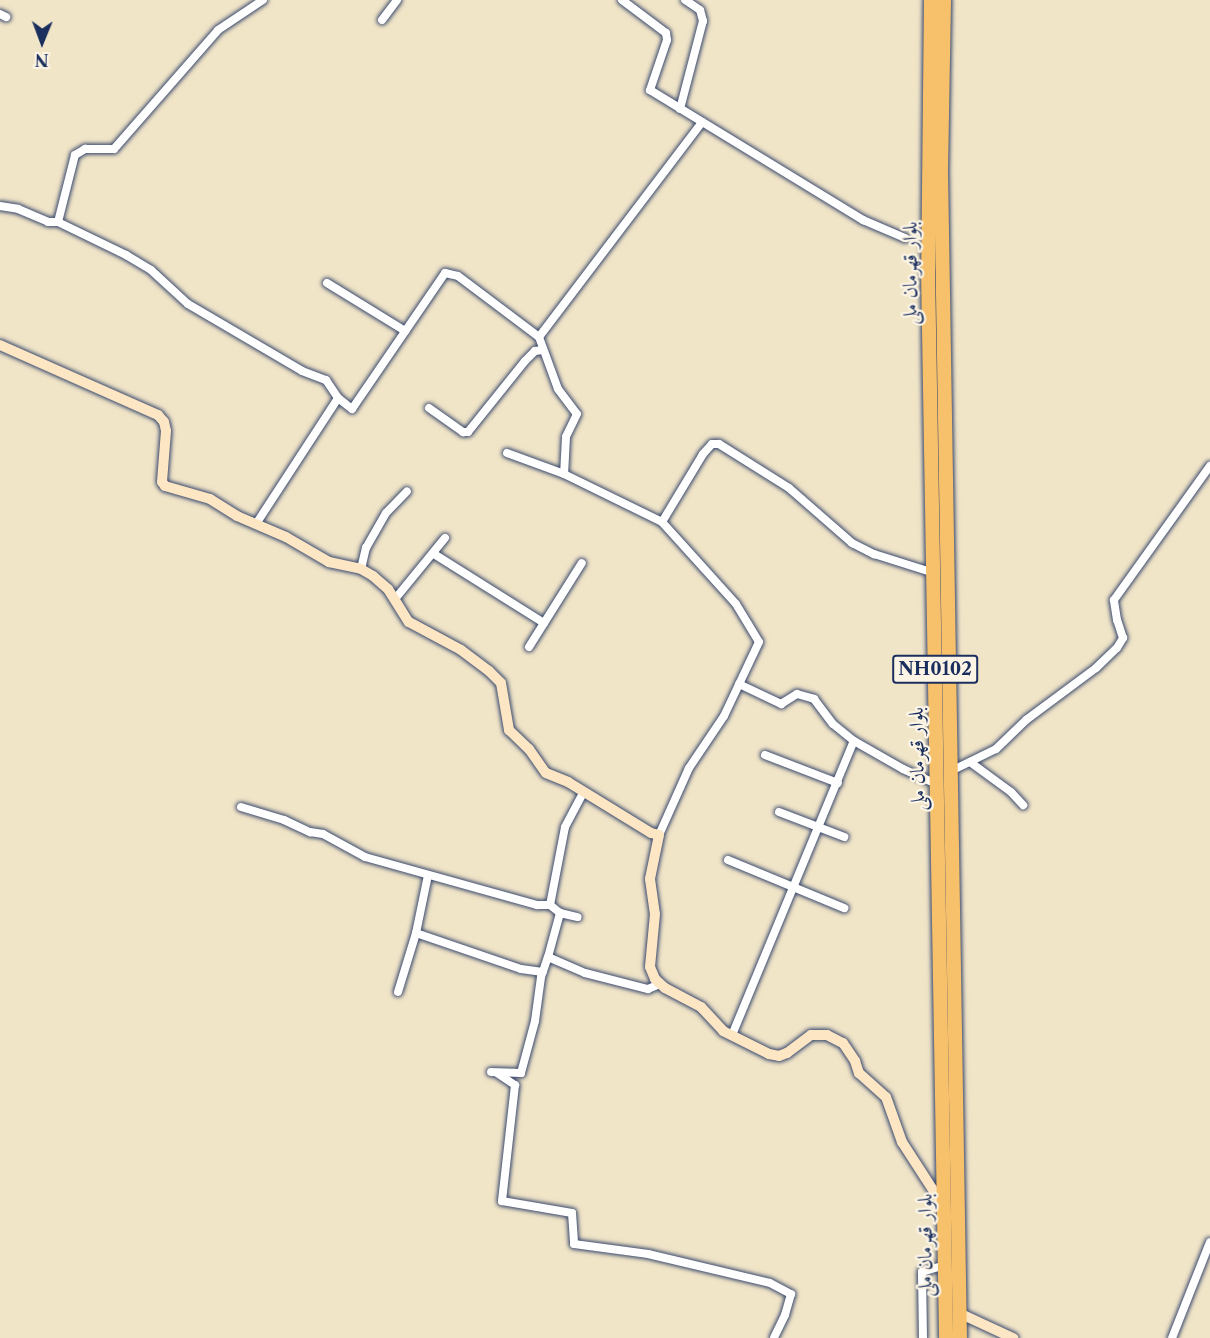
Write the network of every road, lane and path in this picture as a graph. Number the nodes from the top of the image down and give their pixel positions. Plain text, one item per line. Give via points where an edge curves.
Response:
1 (263, 0) edge
2 (397, 0) edge
3 (622, 0) edge
4 (685, 0) edge
5 (931, 0) edge
6 (944, 0) edge
7 (382, 20) dead end
8 (680, 109) junction
9 (702, 122) junction
10 (0, 206) edge
11 (58, 222) junction
12 (905, 238) dead end
13 (327, 283) dead end
14 (405, 331) junction
15 (539, 337) junction
16 (0, 345) edge
17 (543, 350) junction
18 (338, 398) junction
19 (429, 408) dead end
20 (507, 453) dead end
21 (1210, 466) edge
22 (564, 474) junction
23 (407, 491) dead end
24 (662, 522) junction
25 (256, 524) junction
26 (445, 538) dead end
27 (434, 554) junction
28 (582, 563) dead end
29 (361, 569) junction
30 (934, 573) junction
31 (395, 599) junction
32 (544, 623) junction
33 (530, 647) dead end
34 (739, 684) junction
35 (854, 741) junction
36 (765, 755) dead end
37 (970, 762) junction
38 (951, 771) junction
39 (838, 783) junction
40 (937, 784) junction
41 (584, 792) junction
42 (1023, 805) dead end
43 (241, 807) dead end
44 (779, 812) dead end
45 (820, 828) junction
46 (658, 835) junction
47 (844, 837) dead end
48 (728, 860) dead end
49 (428, 875) junction
50 (793, 889) junction
51 (550, 905) junction
52 (844, 908) dead end
53 (560, 913) junction
54 (578, 917) dead end
55 (417, 933) junction
56 (548, 957) junction
57 (543, 972) junction
58 (660, 984) junction
59 (398, 992) dead end
60 (732, 1035) junction
61 (945, 1208) junction
62 (958, 1219) junction
63 (1210, 1242) edge
64 (1207, 1255) edge
65 (945, 1265) junction
66 (959, 1313) junction
67 (774, 1338) edge
68 (923, 1338) edge
69 (946, 1338) edge
70 (960, 1338) edge
71 (1013, 1338) edge
72 (1172, 1338) edge

1 - 11 street via 218,30 114,149 85,149 75,155
2 - 7 street
3 - 8 street via 666,33 650,90
4 - 8 street via 700,10 703,21
5 - 30 highway, بلوار قهرمان ملی / NH0102 via 928,270
6 - 38 highway, بلوار قهرمان ملی / NH0102 via 941,170
8 - 9 street
9 - 12 street via 863,220
9 - 15 street
10 - 11 street
11 - 18 street via 151,270 188,304 294,367 326,380
13 - 14 street
14 - 15 street via 445,273 449,273
14 - 18 street via 352,409
15 - 17 street
16 - 25 street via 158,415 166,431 162,474 165,486 210,499
17 - 19 street via 535,351 525,361 468,432
17 - 22 street via 558,389 577,414 566,437
18 - 25 street
20 - 22 street
21 - 37 street via 1114,600 1123,638 1117,648 1026,720 996,749
22 - 24 street
23 - 29 street via 386,513 371,539
24 - 30 street via 702,454 712,444 719,444 789,488 852,543
24 - 34 street via 736,604 759,642
25 - 29 street via 329,562
26 - 27 street
27 - 31 street
27 - 32 street
28 - 32 street
29 - 31 street
30 - 40 highway, بلوار قهرمان ملی / NH0102
31 - 41 street via 409,622 461,650 501,683 509,730 546,773
32 - 33 street
34 - 35 street via 781,704 797,694 814,699 833,724
34 - 46 street via 724,716 689,768
35 - 39 street
35 - 40 street
36 - 39 street
37 - 38 street
37 - 42 street
38 - 62 highway, بلوار قهرمان ملی / NH0102
39 - 45 street
40 - 61 highway, بلوار قهرمان ملی / NH0102
41 - 46 street
41 - 51 street via 565,827
43 - 49 street via 330,837 365,857
44 - 45 street
45 - 47 street
45 - 50 street
46 - 58 street via 650,879 654,914 650,967
48 - 50 street
49 - 51 street via 537,905
49 - 55 street
50 - 52 street
50 - 60 street
51 - 53 street
53 - 54 street
53 - 56 street
55 - 57 street via 521,969
55 - 59 street
56 - 57 street
56 - 58 street via 585,973 648,989
57 - 67 street via 521,1073 494,1072 515,1085 502,1201 572,1213 574,1244 648,1254 770,1283 790,1294
58 - 60 street via 701,1007
60 - 61 street via 778,1056 811,1035 827,1035 843,1043 859,1073 886,1097 902,1142
61 - 62 street
61 - 65 highway, بلوار قهرمان ملی / NH0102
62 - 66 highway, بلوار قهرمان ملی / NH0102
63 - 64 street
64 - 72 street
65 - 68 street via 922,1272
65 - 69 highway, بلوار قهرمان ملی / NH0102
66 - 70 highway, بلوار قهرمان ملی / NH0102
66 - 71 street

